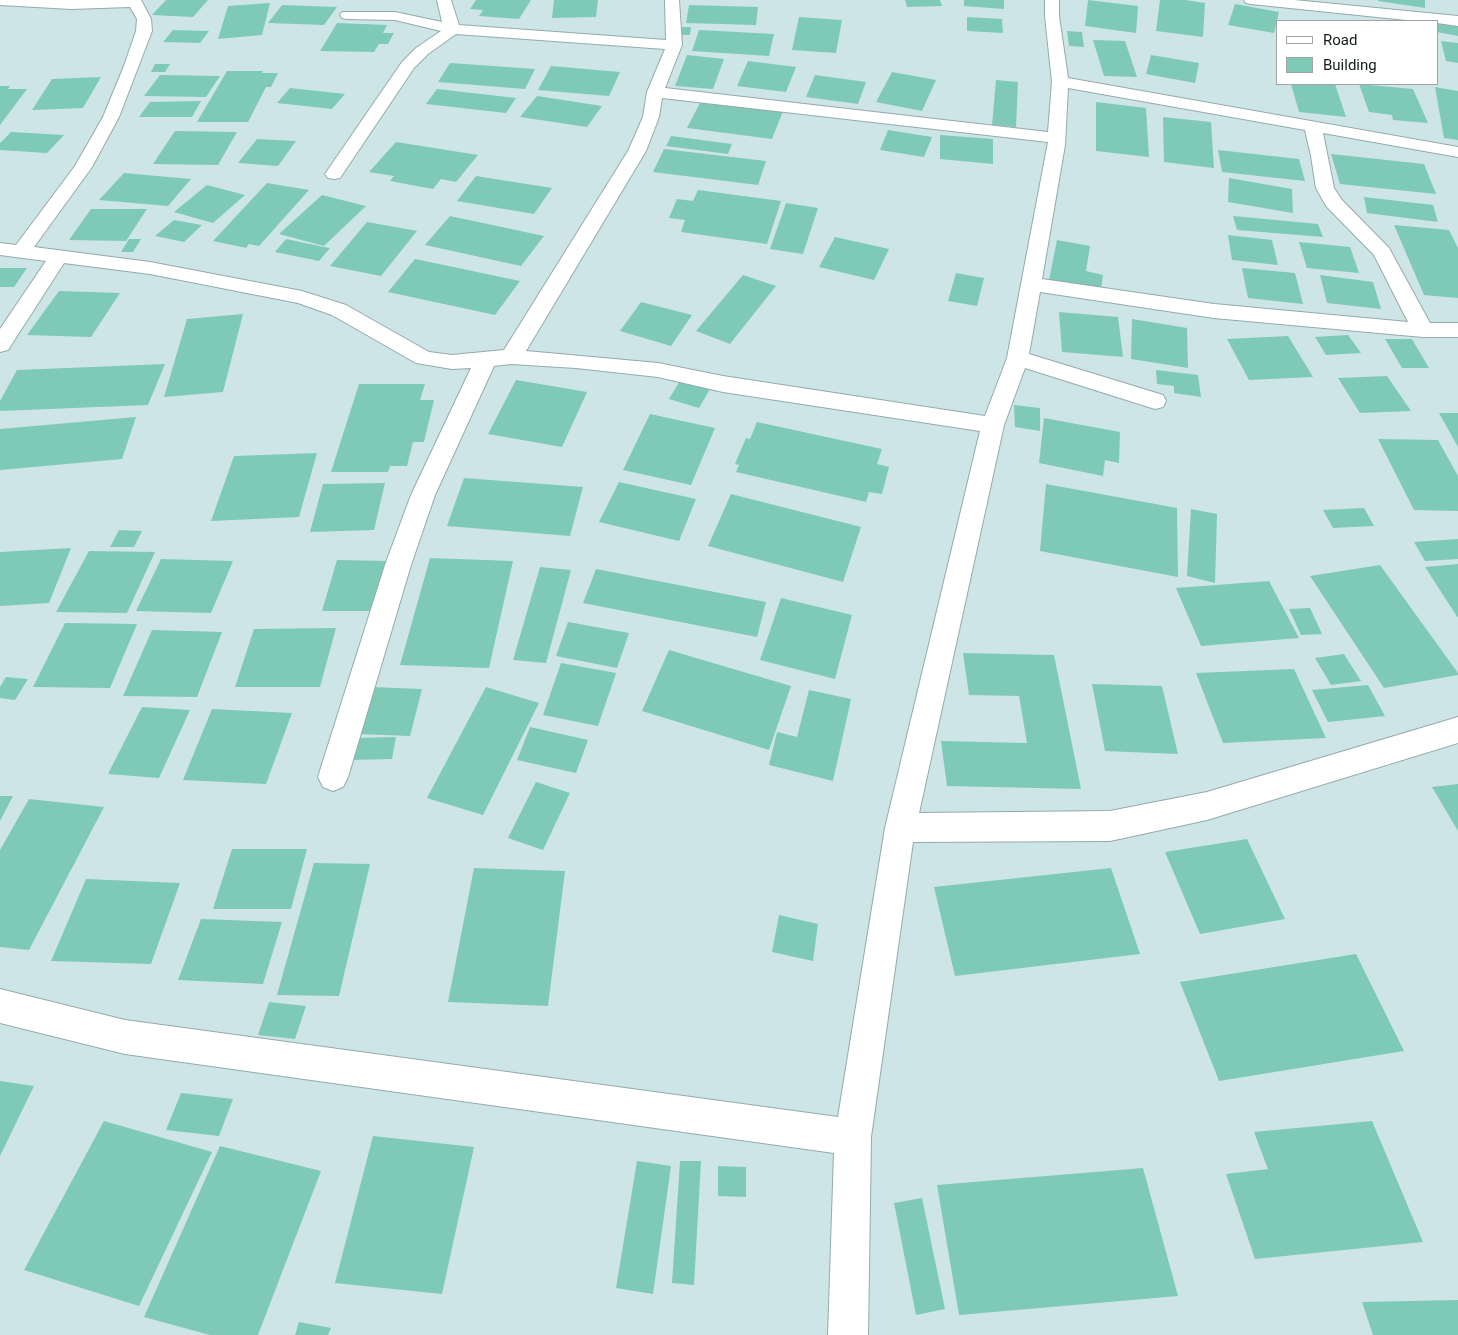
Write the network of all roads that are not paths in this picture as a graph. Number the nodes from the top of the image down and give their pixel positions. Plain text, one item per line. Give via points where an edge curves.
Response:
1 (444, 0) edge
2 (672, 0) edge
3 (1052, 0) edge
4 (1251, 0) edge
5 (0, 1) edge
6 (134, 1) edge
7 (347, 15) dead end
8 (1458, 21) edge
9 (453, 30) junction
10 (674, 45) junction
11 (1060, 82) junction
12 (655, 92) junction
13 (1312, 126) junction
14 (1056, 138) junction
15 (1458, 152) edge
16 (334, 174) dead end
17 (0, 249) edge
18 (22, 251) junction
19 (59, 256) junction
20 (1030, 284) junction
21 (1422, 330) junction
22 (1458, 330) edge
23 (0, 345) edge
24 (512, 358) junction
25 (1018, 358) junction
26 (485, 361) junction
27 (1155, 401) dead end
28 (993, 426) junction
29 (1458, 730) edge
30 (333, 777) dead end
31 (900, 828) junction
32 (0, 1006) edge
33 (853, 1137) junction
34 (848, 1335) edge

1 - 9 street
2 - 10 street
3 - 11 street
4 - 8 street
5 - 6 street via 71,5
6 - 18 street via 144,18 144,30 110,118 83,167
7 - 9 street via 396,16
9 - 10 street
9 - 16 street via 408,65
10 - 12 street
11 - 13 street
11 - 14 street
12 - 14 street
12 - 24 street via 651,117 637,151
13 - 15 street
13 - 21 street via 1325,188 1333,202 1382,252
14 - 20 street
17 - 18 street
18 - 19 street
19 - 23 street
19 - 26 street via 150,268 302,297 339,310 424,358 452,362
20 - 21 street via 1214,311
20 - 25 street
21 - 22 street
24 - 26 street
24 - 28 street via 658,370 723,384
25 - 27 street
25 - 28 street
26 - 30 street via 423,495 398,565
28 - 31 street
29 - 31 street via 1207,806 1110,826
31 - 33 street
32 - 33 street via 126,1037
33 - 34 street

